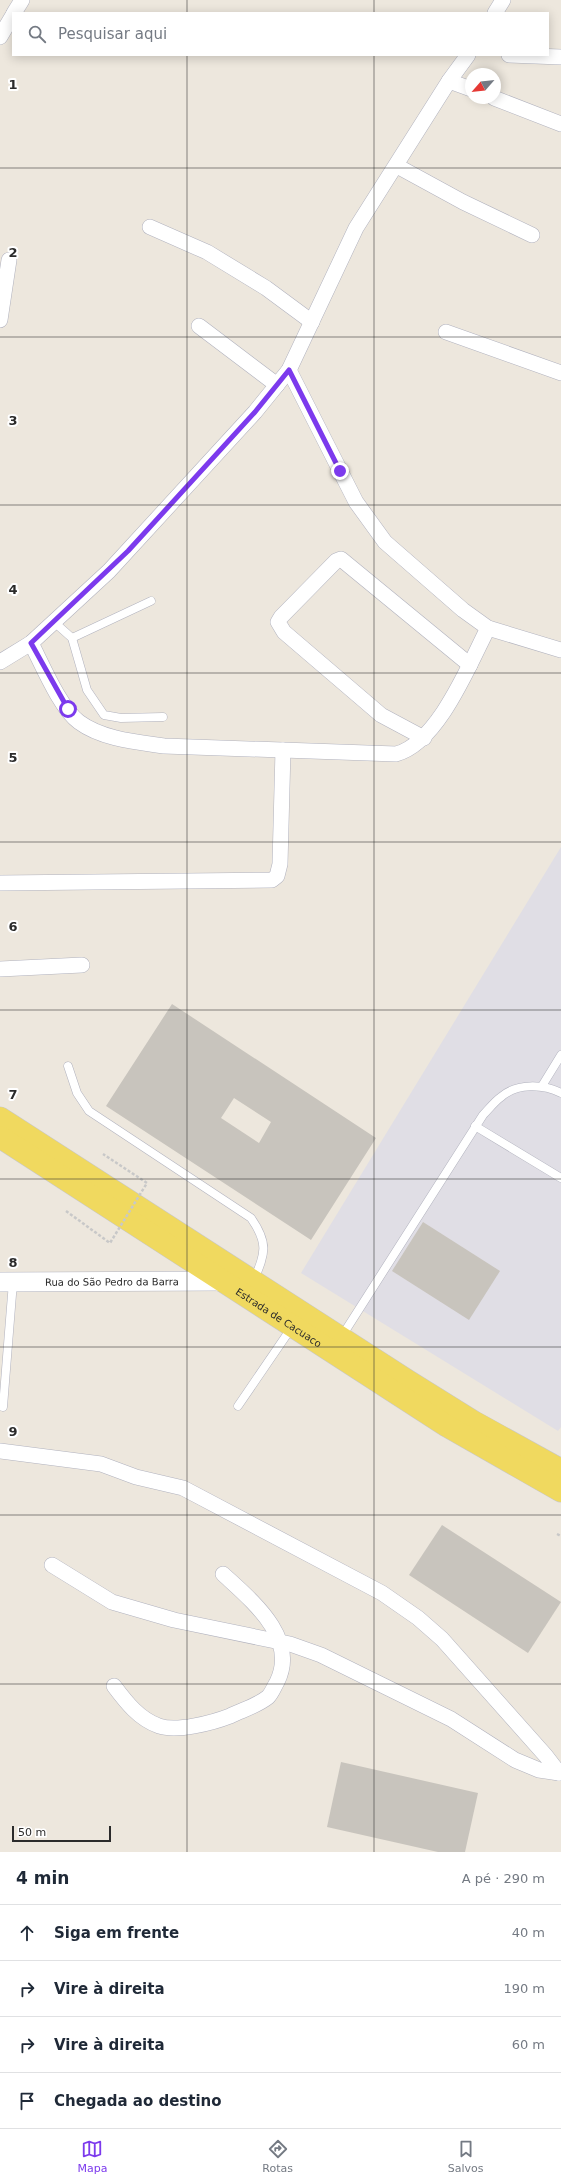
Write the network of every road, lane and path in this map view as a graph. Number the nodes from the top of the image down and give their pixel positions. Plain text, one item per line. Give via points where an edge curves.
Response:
1 (22, 0) edge
2 (503, 0) edge
3 (15, 12) edge
4 (496, 12) edge
5 (12, 17) edge
6 (0, 37) edge
7 (467, 56) edge
8 (526, 56) edge
9 (561, 58) edge
10 (449, 81) junction
11 (465, 87) edge
12 (501, 101) edge
13 (561, 124) edge
14 (397, 166) junction
15 (150, 227) dead end
16 (532, 235) dead end
17 (9, 260) dead end
18 (0, 320) edge
19 (312, 322) junction
20 (199, 326) dead end
21 (446, 332) dead end
22 (289, 370) junction
23 (561, 373) edge
24 (277, 385) junction
25 (151, 601) dead end
26 (54, 622) junction
27 (488, 628) junction
28 (72, 638) junction
29 (31, 643) junction
30 (561, 650) edge
31 (0, 662) edge
32 (470, 665) junction
33 (162, 717) dead end
34 (424, 738) junction
35 (283, 750) junction
36 (0, 883) edge
37 (82, 965) dead end
38 (0, 969) edge
39 (561, 1055) edge
40 (68, 1066) dead end
41 (542, 1086) junction
42 (561, 1093) edge
43 (0, 1118) edge
44 (475, 1126) junction
45 (0, 1137) edge
46 (103, 1154) dead end
47 (561, 1178) edge
48 (66, 1211) dead end
49 (223, 1281) junction
50 (254, 1281) junction
51 (6, 1282) edge
52 (292, 1327) junction
53 (341, 1337) junction
54 (238, 1406) dead end
55 (3, 1407) dead end
56 (0, 1451) edge
57 (561, 1470) edge
58 (561, 1491) edge
59 (557, 1534) dead end
60 (561, 1536) edge
61 (52, 1565) dead end
62 (223, 1574) dead end
63 (278, 1642) junction
64 (114, 1686) dead end
65 (560, 1773) edge

1 - 3 street
2 - 4 street
5 - 6 street
7 - 10 street
8 - 9 street
10 - 11 street
10 - 14 street
12 - 13 street
14 - 16 street via 463,202
14 - 19 street via 356,228
15 - 19 street via 207,252 266,288
17 - 18 street
19 - 22 street
20 - 24 street
21 - 23 street
22 - 24 street
22 - 27 street via 343,477 370,524 384,542 463,610
24 - 26 street via 128,551
25 - 28 lane
26 - 28 lane
26 - 29 street
27 - 30 street
27 - 32 street
28 - 33 lane via 87,690 104,715 121,718
29 - 31 street
29 - 35 street via 68,709 77,721 93,731 134,742 164,746
32 - 34 street via 446,707
32 - 34 street via 341,559 336,561 278,622 284,632 382,715
34 - 35 street via 409,749 396,754
35 - 36 street via 280,864 277,876 272,880
37 - 38 street
39 - 41 lane
40 - 50 lane via 77,1093 89,1111 251,1218 262,1238 264,1254
41 - 42 lane
41 - 44 lane via 525,1088 502,1096
43 - 50 main road, Estrada de Cacuaco
44 - 47 lane
44 - 53 lane
45 - 49 main road, Estrada de Cacuaco
46 - 48 path, bridge via 147,1183 110,1243
49 - 51 street, Rua do São Pedro da Barra
49 - 52 main road, Estrada de Cacuaco
50 - 53 main road, Estrada de Cacuaco
51 - 55 lane
52 - 54 lane
52 - 58 main road, Estrada de Cacuaco via 447,1426
53 - 57 main road, Estrada de Cacuaco via 474,1422
56 - 65 street via 101,1464 136,1477 183,1488 382,1593 418,1618 442,1639
59 - 60 path
61 - 63 street via 112,1602 174,1620
62 - 63 street via 267,1618 274,1627
63 - 64 street via 283,1656 281,1674 268,1697 208,1723 159,1726 139,1714
63 - 65 street via 321,1656 416,1701 469,1729 522,1764

